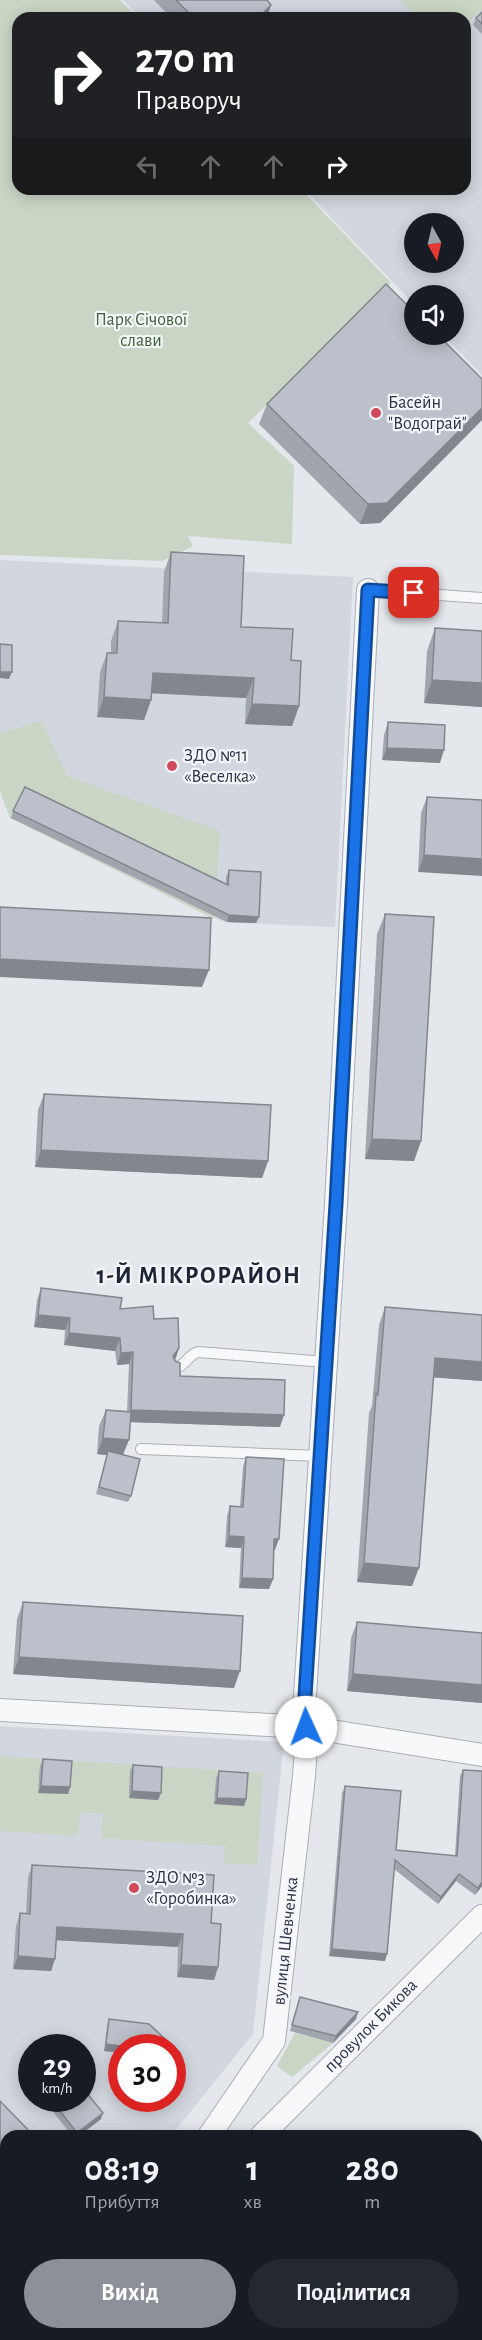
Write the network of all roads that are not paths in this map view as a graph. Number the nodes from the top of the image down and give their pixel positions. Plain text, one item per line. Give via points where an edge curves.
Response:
1 (368, 590) joint
2 (482, 598) edge
3 (326, 1362) junction
4 (176, 1368) edge
5 (141, 1449) dead end
6 (320, 1456) junction
7 (0, 1710) edge
8 (306, 1727) junction
9 (482, 1755) edge
10 (482, 1916) edge
11 (213, 2130) edge
12 (267, 2130) edge

1 - 2 lane
1 - 3 street, вулиця Шевченка
3 - 4 lane via 198,1352
3 - 6 street, вулиця Шевченка
5 - 6 lane
6 - 8 street, вулиця Шевченка
7 - 8 street
8 - 9 street
8 - 11 street, вулиця Шевченка via 274,2041
10 - 12 street, провулок Бикова

